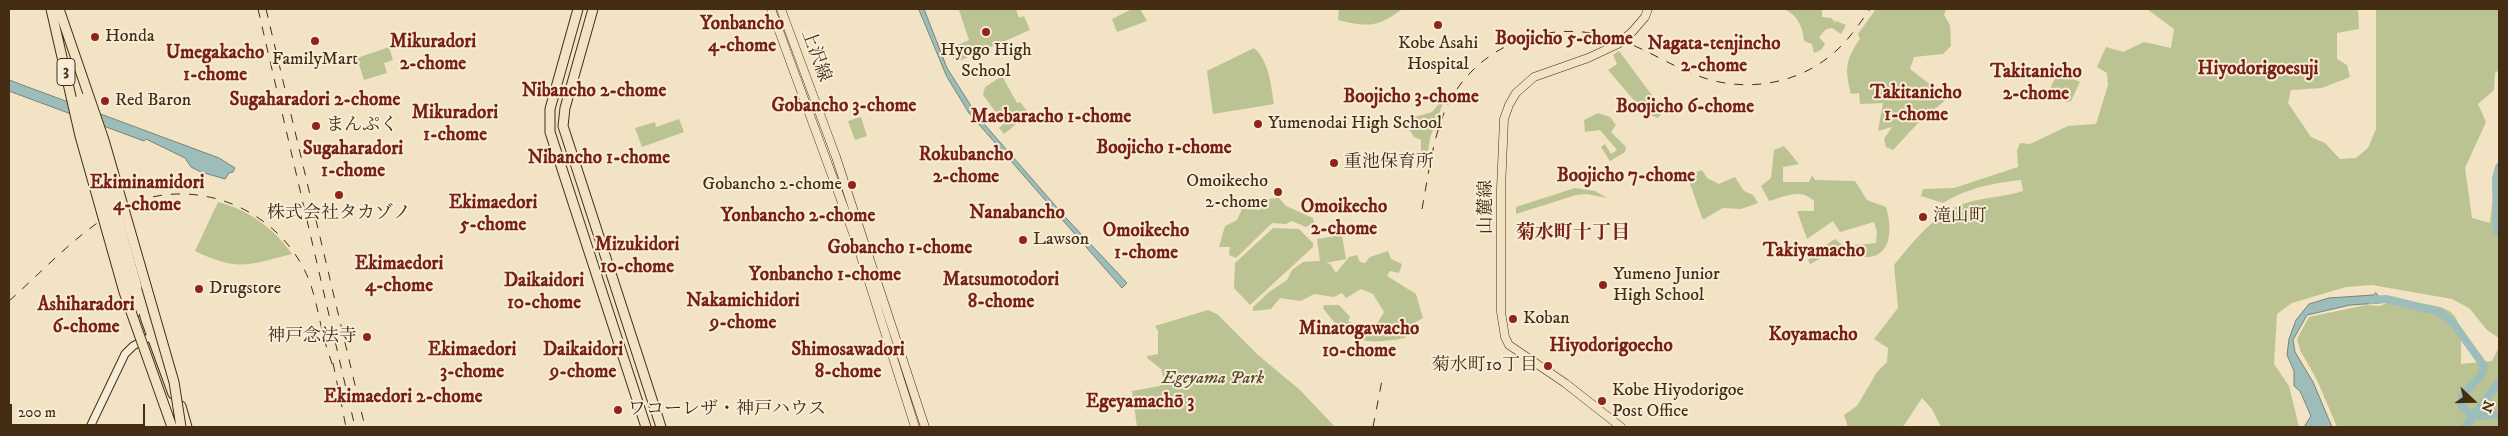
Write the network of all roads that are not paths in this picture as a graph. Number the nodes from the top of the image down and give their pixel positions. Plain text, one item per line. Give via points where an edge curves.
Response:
1 (47, 9) edge
2 (51, 9) edge
3 (59, 9) edge
4 (63, 9) edge
5 (578, 9) edge
6 (593, 9) edge
7 (771, 9) edge
8 (781, 9) edge
9 (1648, 9) edge
10 (81, 100) junction
11 (133, 289) junction
12 (152, 336) junction
13 (143, 340) junction
14 (90, 427) edge
15 (172, 427) edge
16 (185, 427) edge
17 (646, 427) edge
18 (661, 427) edge
19 (915, 427) edge
20 (925, 427) edge
21 (1621, 427) edge

1 - 10 highway
2 - 15 highway, 3, bridge via 80,136 118,273
3 - 16 highway, 3, bridge via 104,140
4 - 10 highway
5 - 17 highway via 550,109 550,132
6 - 18 highway via 565,108 563,126
7 - 19 main road, 上沢線 via 856,240
8 - 20 main road, 上沢線 via 852,204
9 - 21 main road, 山麓線 via 1645,17 1618,44 1588,58 1541,73 1525,83 1509,105 1504,119 1501,194 1504,337 1509,345
10 - 11 highway, bridge
11 - 12 highway
11 - 13 highway
12 - 13 main road
12 - 16 highway
13 - 14 main road via 125,354
13 - 15 highway

